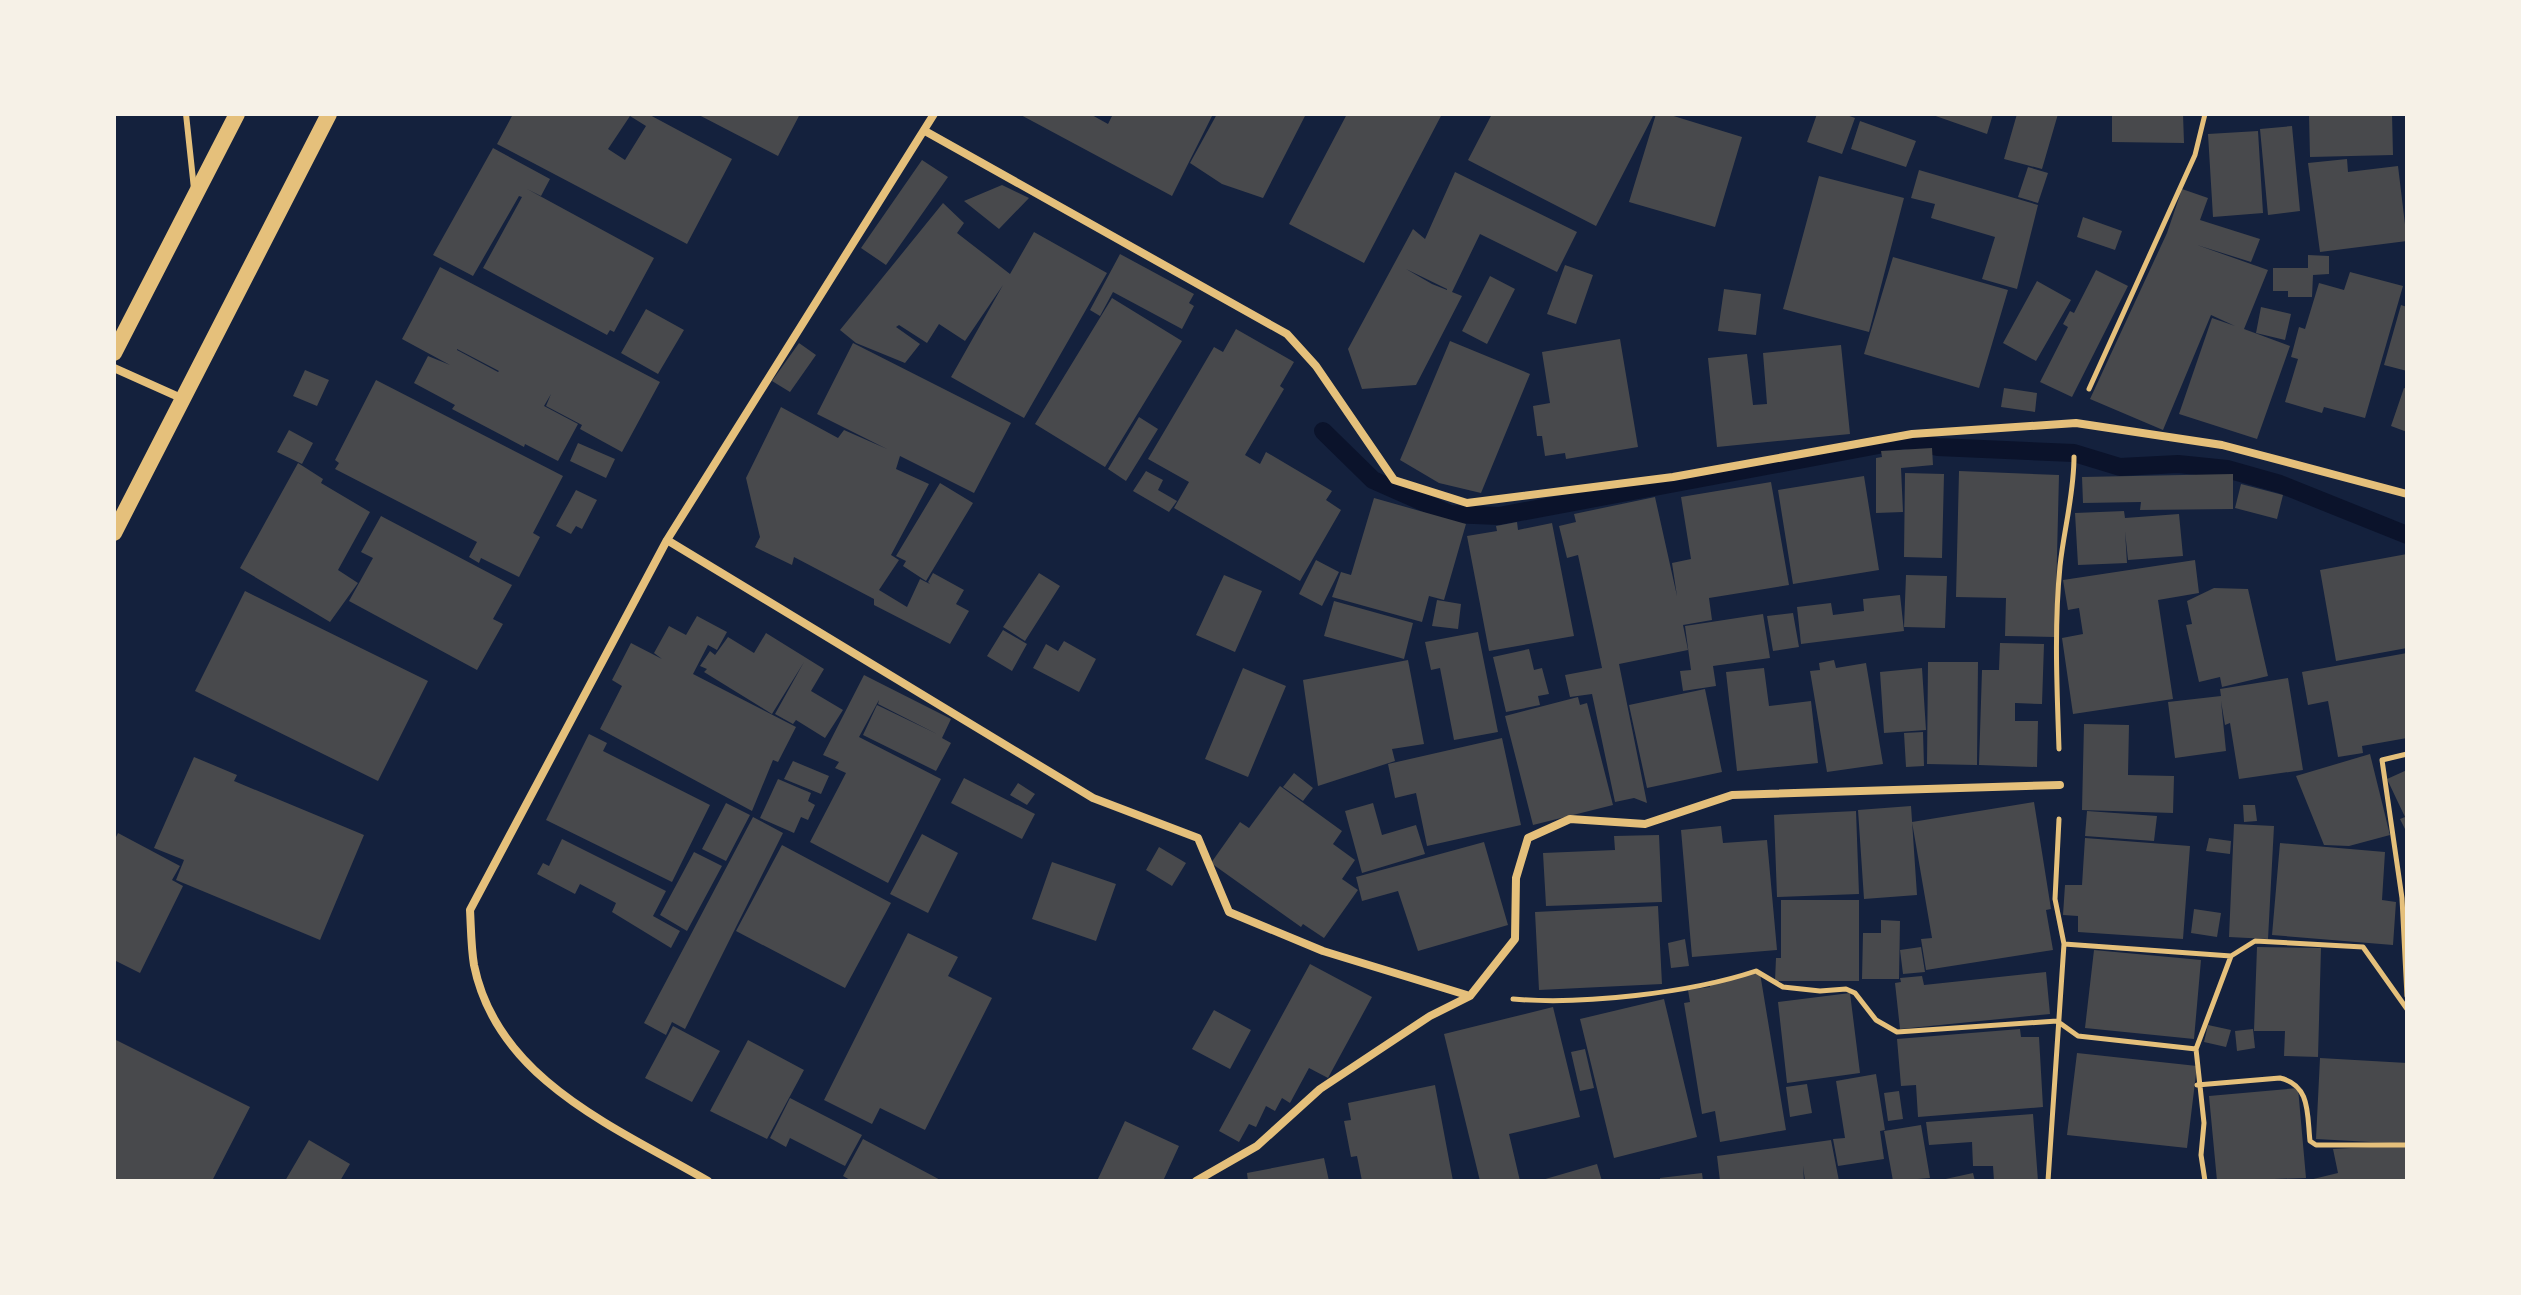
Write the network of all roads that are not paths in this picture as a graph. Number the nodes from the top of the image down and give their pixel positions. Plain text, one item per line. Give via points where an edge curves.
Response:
1 (186, 114) edge
2 (237, 114) edge
3 (329, 114) edge
4 (934, 114) edge
5 (925, 131) junction
6 (195, 197) junction
7 (114, 353) edge
8 (114, 368) edge
9 (181, 398) junction
10 (2407, 494) edge
11 (114, 533) edge
12 (667, 540) junction
13 (2060, 785) road end
14 (1470, 996) junction
15 (708, 1181) edge
16 (1196, 1181) edge

1 - 6 lane
2 - 6 main road
3 - 9 main road
4 - 5 street
5 - 10 street via 1287,334 1316,366 1394,480 1442,497 1467,503 1673,477 1912,434 2076,423 2222,445
5 - 12 street
6 - 7 main road
8 - 9 street
9 - 11 main road
12 - 14 street via 1093,798 1198,838 1229,912 1323,951
12 - 15 street via 470,910 474,965 517,1057 570,1101
13 - 14 street via 1732,795 1645,824 1570,819 1528,838 1516,878 1515,939
14 - 16 street via 1430,1016 1320,1089 1257,1146

